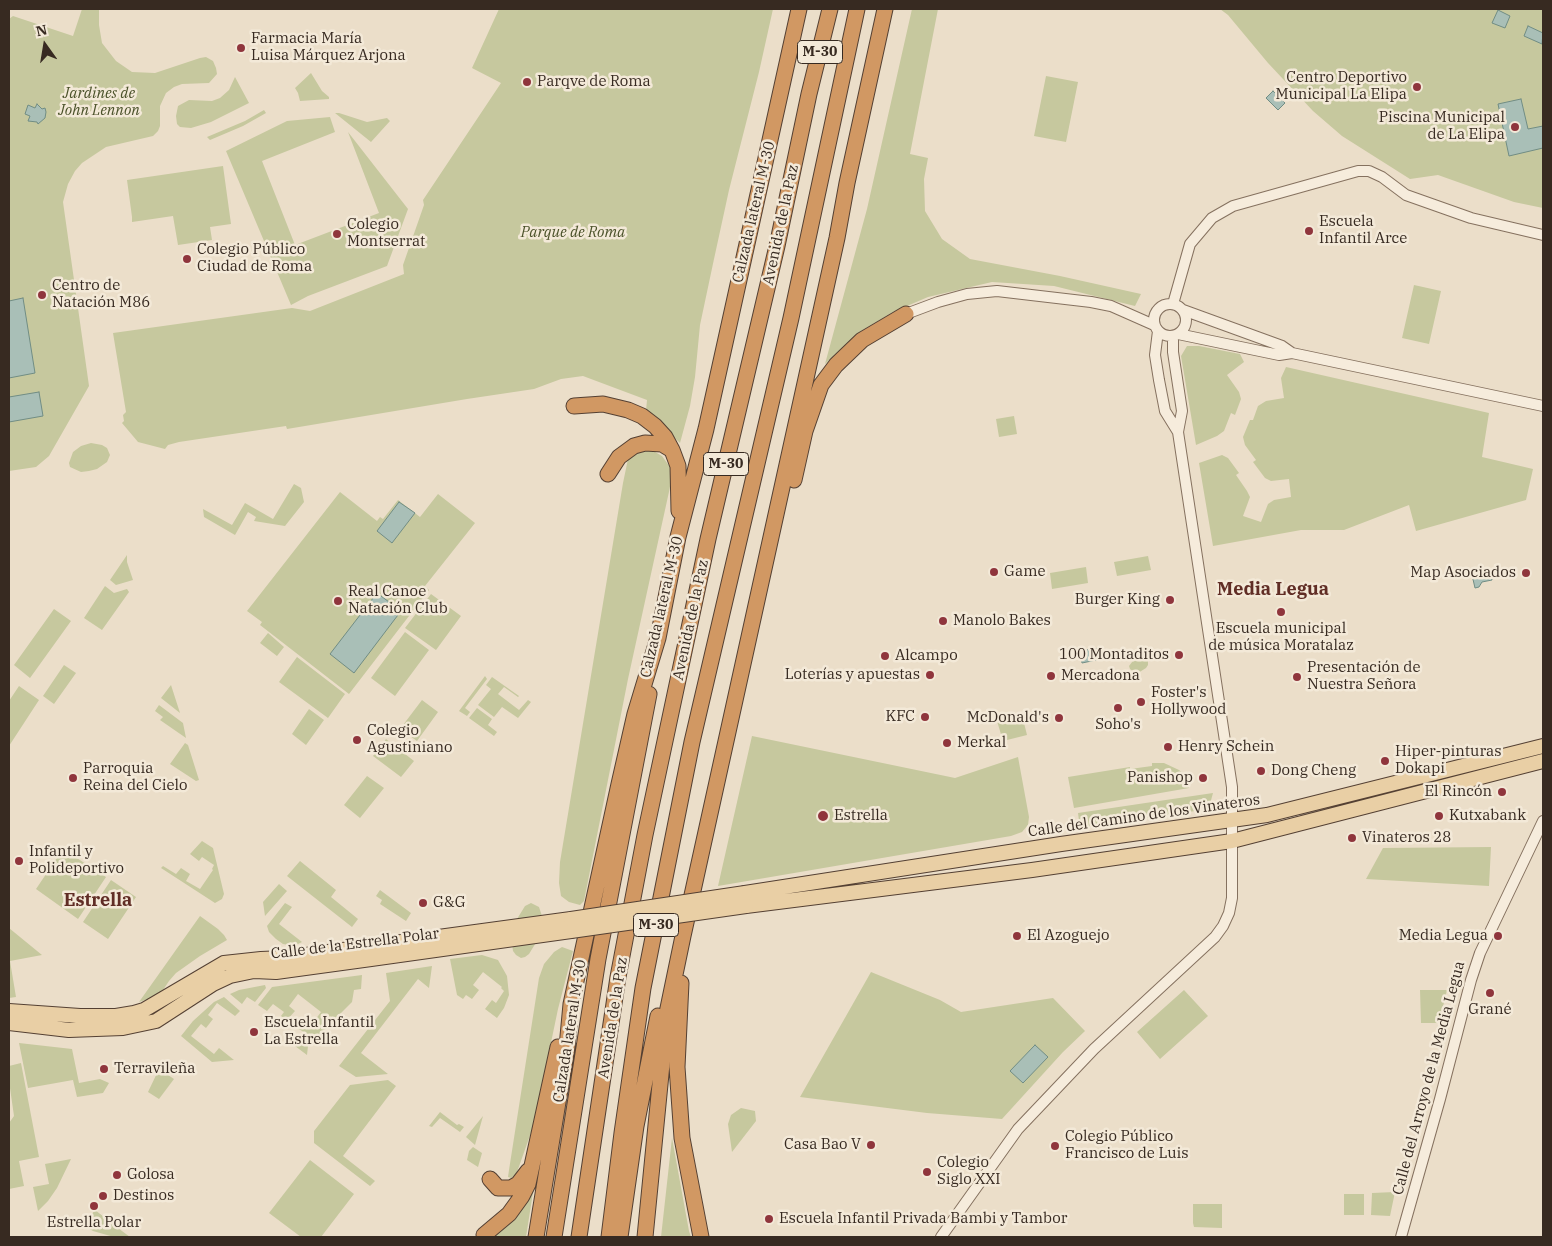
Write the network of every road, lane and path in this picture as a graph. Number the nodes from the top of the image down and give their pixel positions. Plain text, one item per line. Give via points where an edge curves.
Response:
1 (800, 9) edge
2 (830, 9) edge
3 (856, 9) edge
4 (885, 9) edge
5 (895, 9) edge
6 (1543, 235) edge
7 (837, 238) junction
8 (1174, 304) junction
9 (1183, 310) junction
10 (906, 314) joint
11 (1156, 328) junction
12 (1175, 335) junction
13 (1292, 353) junction
14 (574, 406) dead end
15 (1543, 406) edge
16 (1178, 432) junction
17 (672, 450) junction
18 (608, 474) dead end
19 (678, 537) junction
20 (758, 596) junction
21 (658, 638) junction
22 (1543, 746) edge
23 (1543, 761) edge
24 (1233, 820) junction
25 (1543, 821) edge
26 (1232, 841) junction
27 (746, 900) junction
28 (571, 925) junction
29 (682, 936) junction
30 (571, 1004) junction
31 (9, 1011) edge
32 (9, 1023) edge
33 (533, 1161) junction
34 (490, 1179) dead end
35 (484, 1234) dead end
36 (702, 1234) edge
37 (536, 1237) edge
38 (554, 1237) edge
39 (579, 1237) edge
40 (609, 1237) edge
41 (620, 1237) edge
42 (645, 1237) edge
43 (940, 1237) edge
44 (1401, 1237) edge

1 - 19 highway, Calzada lateral M-30 / M-30 via 706,429
2 - 39 highway, Avenida de la Paz / M-30 via 708,539 645,835 618,977
3 - 40 highway, Avenida de la Paz / M-30 via 791,318 692,742 643,988
4 - 7 highway, M-30
5 - 7 highway via 860,164
6 - 8 street via 1471,218 1406,195 1369,171 1358,171 1233,206 1212,218 1190,244
7 - 20 highway, M-30
8 - 9 street
8 - 11 street via 1158,309
9 - 12 street via 1186,322
9 - 13 street via 1282,346
10 - 11 street via 966,294 997,291 1111,306
10 - 20 highway via 862,340 821,385 805,431 776,553
11 - 12 street via 1165,335
11 - 16 street via 1155,355 1165,411
12 - 13 street via 1279,355
12 - 16 street via 1173,352 1182,411
13 - 15 street
14 - 17 highway via 604,404 642,416 655,426
16 - 24 street via 1232,787
17 - 18 highway via 654,443 634,446 619,458
17 - 19 highway via 679,474
19 - 21 highway, Calzada lateral M-30 / M-30
20 - 29 highway, M-30
21 - 30 highway, Calzada lateral M-30 / M-30 via 631,732
21 - 38 highway via 598,959
22 - 24 main road, Calle del Camino de los Vinateros
23 - 26 main road
24 - 26 street
24 - 27 main road, Calle del Camino de los Vinateros via 1061,844
25 - 44 street, Calle del Arroyo de la Media Legua via 1480,953
26 - 27 main road via 1032,870
26 - 43 street via 1232,898 1229,913 1215,937 1094,1048 1018,1129
27 - 28 main road, bridge
28 - 31 main road, Calle de la Estrella Polar via 224,964 144,1010 116,1016
28 - 32 main road, Calle de la Estrella Polar via 371,960 230,976 156,1021 123,1028 69,1030
29 - 36 highway via 677,1067 682,1138
29 - 41 highway via 667,977 645,1078
29 - 42 highway, M-30 via 667,1013
30 - 33 highway via 557,1048
30 - 37 highway, Calzada lateral M-30 / M-30 via 568,1047
33 - 34 highway via 523,1180 511,1188 498,1188
33 - 35 highway via 528,1184 516,1206

